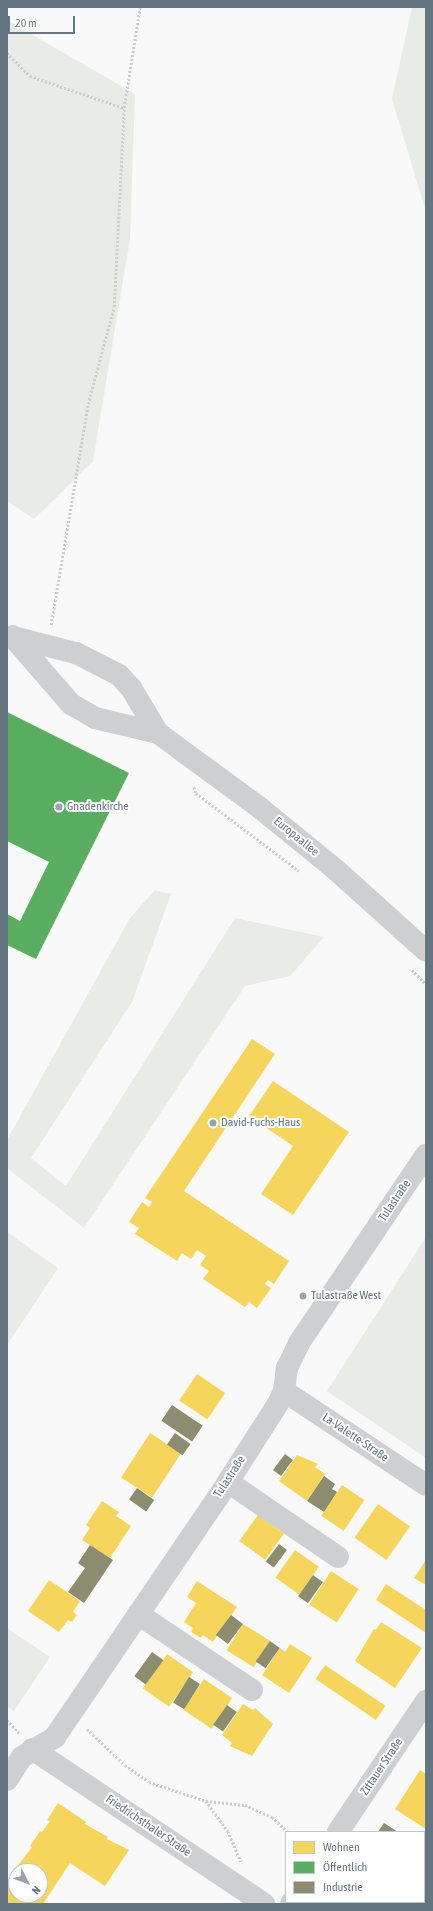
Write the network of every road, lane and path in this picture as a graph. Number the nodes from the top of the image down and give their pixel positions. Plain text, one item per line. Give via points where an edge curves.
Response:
1 (140, 7) edge
2 (7, 53) edge
3 (124, 108) junction
4 (10, 635) edge
5 (48, 645) junction
6 (158, 733) junction
7 (191, 780) dead end
8 (302, 873) dead end
9 (426, 951) edge
10 (406, 965) dead end
11 (426, 984) edge
12 (426, 1155) edge
13 (284, 1391) junction
14 (228, 1482) junction
15 (426, 1486) edge
16 (338, 1557) dead end
17 (138, 1614) junction
18 (252, 1690) dead end
19 (426, 1701) edge
20 (68, 1717) junction
21 (32, 1749) junction
22 (7, 1780) edge
23 (206, 1801) junction
24 (287, 1831) edge
25 (339, 1831) edge
26 (243, 1868) dead end
27 (264, 1904) edge

1 - 3 path
2 - 3 path via 30,76
3 - 5 path via 114,306 88,404
4 - 5 street, Europaallee
4 - 6 street, Europaallee via 71,704 95,718
5 - 6 street, Europaallee via 76,653 119,675 131,688
6 - 9 street, Europaallee via 318,854 378,904
7 - 8 path via 196,793
10 - 11 path
12 - 13 street, Tulastraße via 299,1343 287,1368
13 - 14 street, Tulastraße
13 - 15 street, La-Valette-Straße
14 - 16 street
14 - 17 street, Tulastraße
17 - 18 street
17 - 20 street, Tulastraße
19 - 25 street, Zittauer Straße
20 - 21 street, Tulastraße via 55,1737
20 - 23 path via 85,1727 125,1765 149,1782
21 - 22 street, Tulastraße via 22,1757
21 - 27 street, Friedrichsthaler Straße
23 - 24 path via 245,1805 272,1817
23 - 26 path via 228,1831

